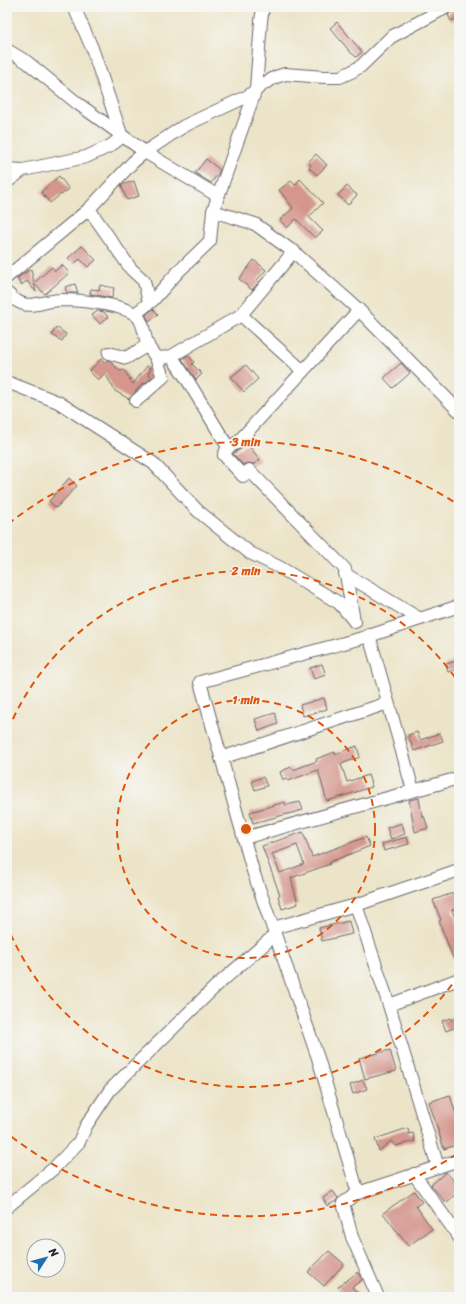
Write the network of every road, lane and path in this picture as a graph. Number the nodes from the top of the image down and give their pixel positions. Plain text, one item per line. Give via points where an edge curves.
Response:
1 (74, 7) edge
2 (263, 7) edge
3 (447, 7) edge
4 (7, 50) edge
5 (256, 90) junction
6 (121, 134) junction
7 (145, 152) junction
8 (7, 169) edge
9 (23, 170) junction
10 (7, 182) edge
11 (218, 196) junction
12 (89, 209) junction
13 (213, 211) junction
14 (294, 251) junction
15 (7, 277) edge
16 (7, 293) edge
17 (149, 303) junction
18 (359, 310) junction
19 (135, 314) junction
20 (240, 316) junction
21 (148, 345) junction
22 (109, 353) dead end
23 (170, 357) junction
24 (156, 358) junction
25 (303, 371) junction
26 (7, 382) edge
27 (136, 402) dead end
28 (459, 411) edge
29 (228, 447) junction
30 (345, 574) junction
31 (459, 605) edge
32 (420, 619) junction
33 (354, 621) junction
34 (365, 637) junction
35 (388, 703) junction
36 (221, 758) junction
37 (459, 778) edge
38 (413, 790) junction
39 (244, 838) junction
40 (459, 870) edge
41 (356, 905) junction
42 (274, 932) junction
43 (459, 979) edge
44 (389, 1005) junction
45 (459, 1160) edge
46 (438, 1167) junction
47 (414, 1174) junction
48 (358, 1193) junction
49 (7, 1207) edge
50 (459, 1237) edge
51 (378, 1297) edge

1 - 6 street via 92,48
2 - 5 street
3 - 5 street via 391,37 352,72 340,77 285,74
4 - 6 street via 27,62 77,103
5 - 7 street via 184,126
5 - 11 street
6 - 7 street
6 - 9 street via 122,137 110,146 86,156
7 - 11 street
7 - 12 street
8 - 9 street
9 - 10 street
11 - 13 street
12 - 15 street
12 - 17 street via 131,269 144,281
13 - 14 street via 255,224
13 - 17 street via 210,241
14 - 18 street
14 - 20 street
16 - 19 street via 21,304 29,306 60,300 99,304
17 - 19 street
18 - 25 street
18 - 28 street
19 - 21 street via 141,322
20 - 23 street
20 - 25 street
21 - 22 street via 126,358
21 - 24 street
23 - 24 street
23 - 29 street via 188,381
24 - 27 street via 163,377
25 - 29 street via 237,443
26 - 33 street via 58,402 153,463 198,511 250,553 280,567 338,604
29 - 30 street via 224,455 243,476 249,470 345,569
30 - 32 street
30 - 33 street
31 - 32 street
32 - 34 street
33 - 34 street
34 - 35 street
34 - 36 street via 200,682
35 - 36 street
35 - 38 street
36 - 39 street
37 - 38 street
38 - 39 street
39 - 42 street
40 - 41 street
41 - 42 street
41 - 44 street
42 - 48 street via 318,1058
42 - 49 street via 110,1090 86,1126 79,1142 53,1169
43 - 44 street
44 - 46 street
45 - 46 street
46 - 47 street
47 - 48 street
47 - 50 street
48 - 51 street via 343,1203 352,1237

